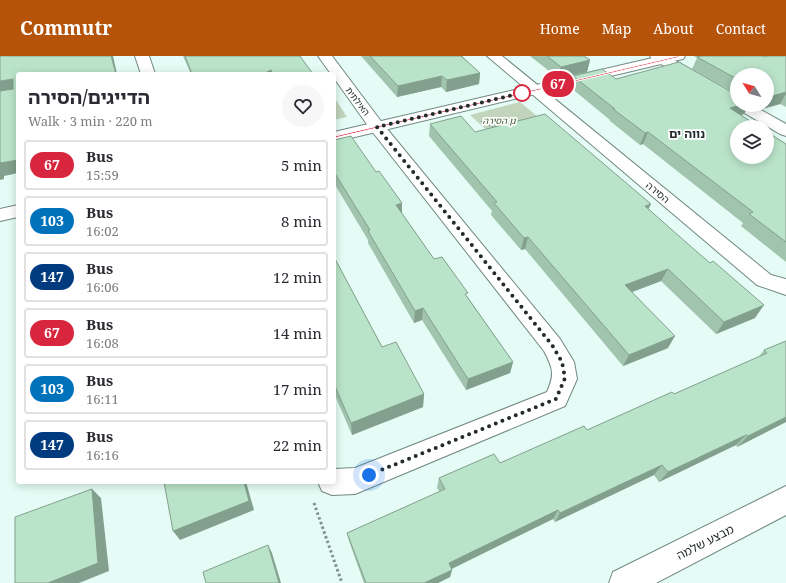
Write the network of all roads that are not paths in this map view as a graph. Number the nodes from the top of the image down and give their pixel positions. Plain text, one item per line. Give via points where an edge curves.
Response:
1 (142, 56) edge
2 (325, 56) edge
3 (494, 56) edge
4 (678, 56) edge
5 (660, 58) edge
6 (144, 72) edge
7 (534, 90) junction
8 (730, 98) edge
9 (754, 112) edge
10 (377, 127) junction
11 (786, 131) edge
12 (336, 137) edge
13 (16, 211) edge
14 (0, 215) edge
15 (786, 288) edge
16 (336, 482) edge
17 (786, 500) edge
18 (624, 583) edge

1 - 6 street
2 - 10 street, האילתית
3 - 7 street
4 - 5 street
5 - 7 street
5 - 8 street
7 - 10 street
7 - 15 street, הסירה via 764,280
9 - 11 street
10 - 12 street
10 - 16 street, האילתית via 552,345 562,362 565,378 556,399 355,481
13 - 14 street
17 - 18 street, מבצע שלמה

